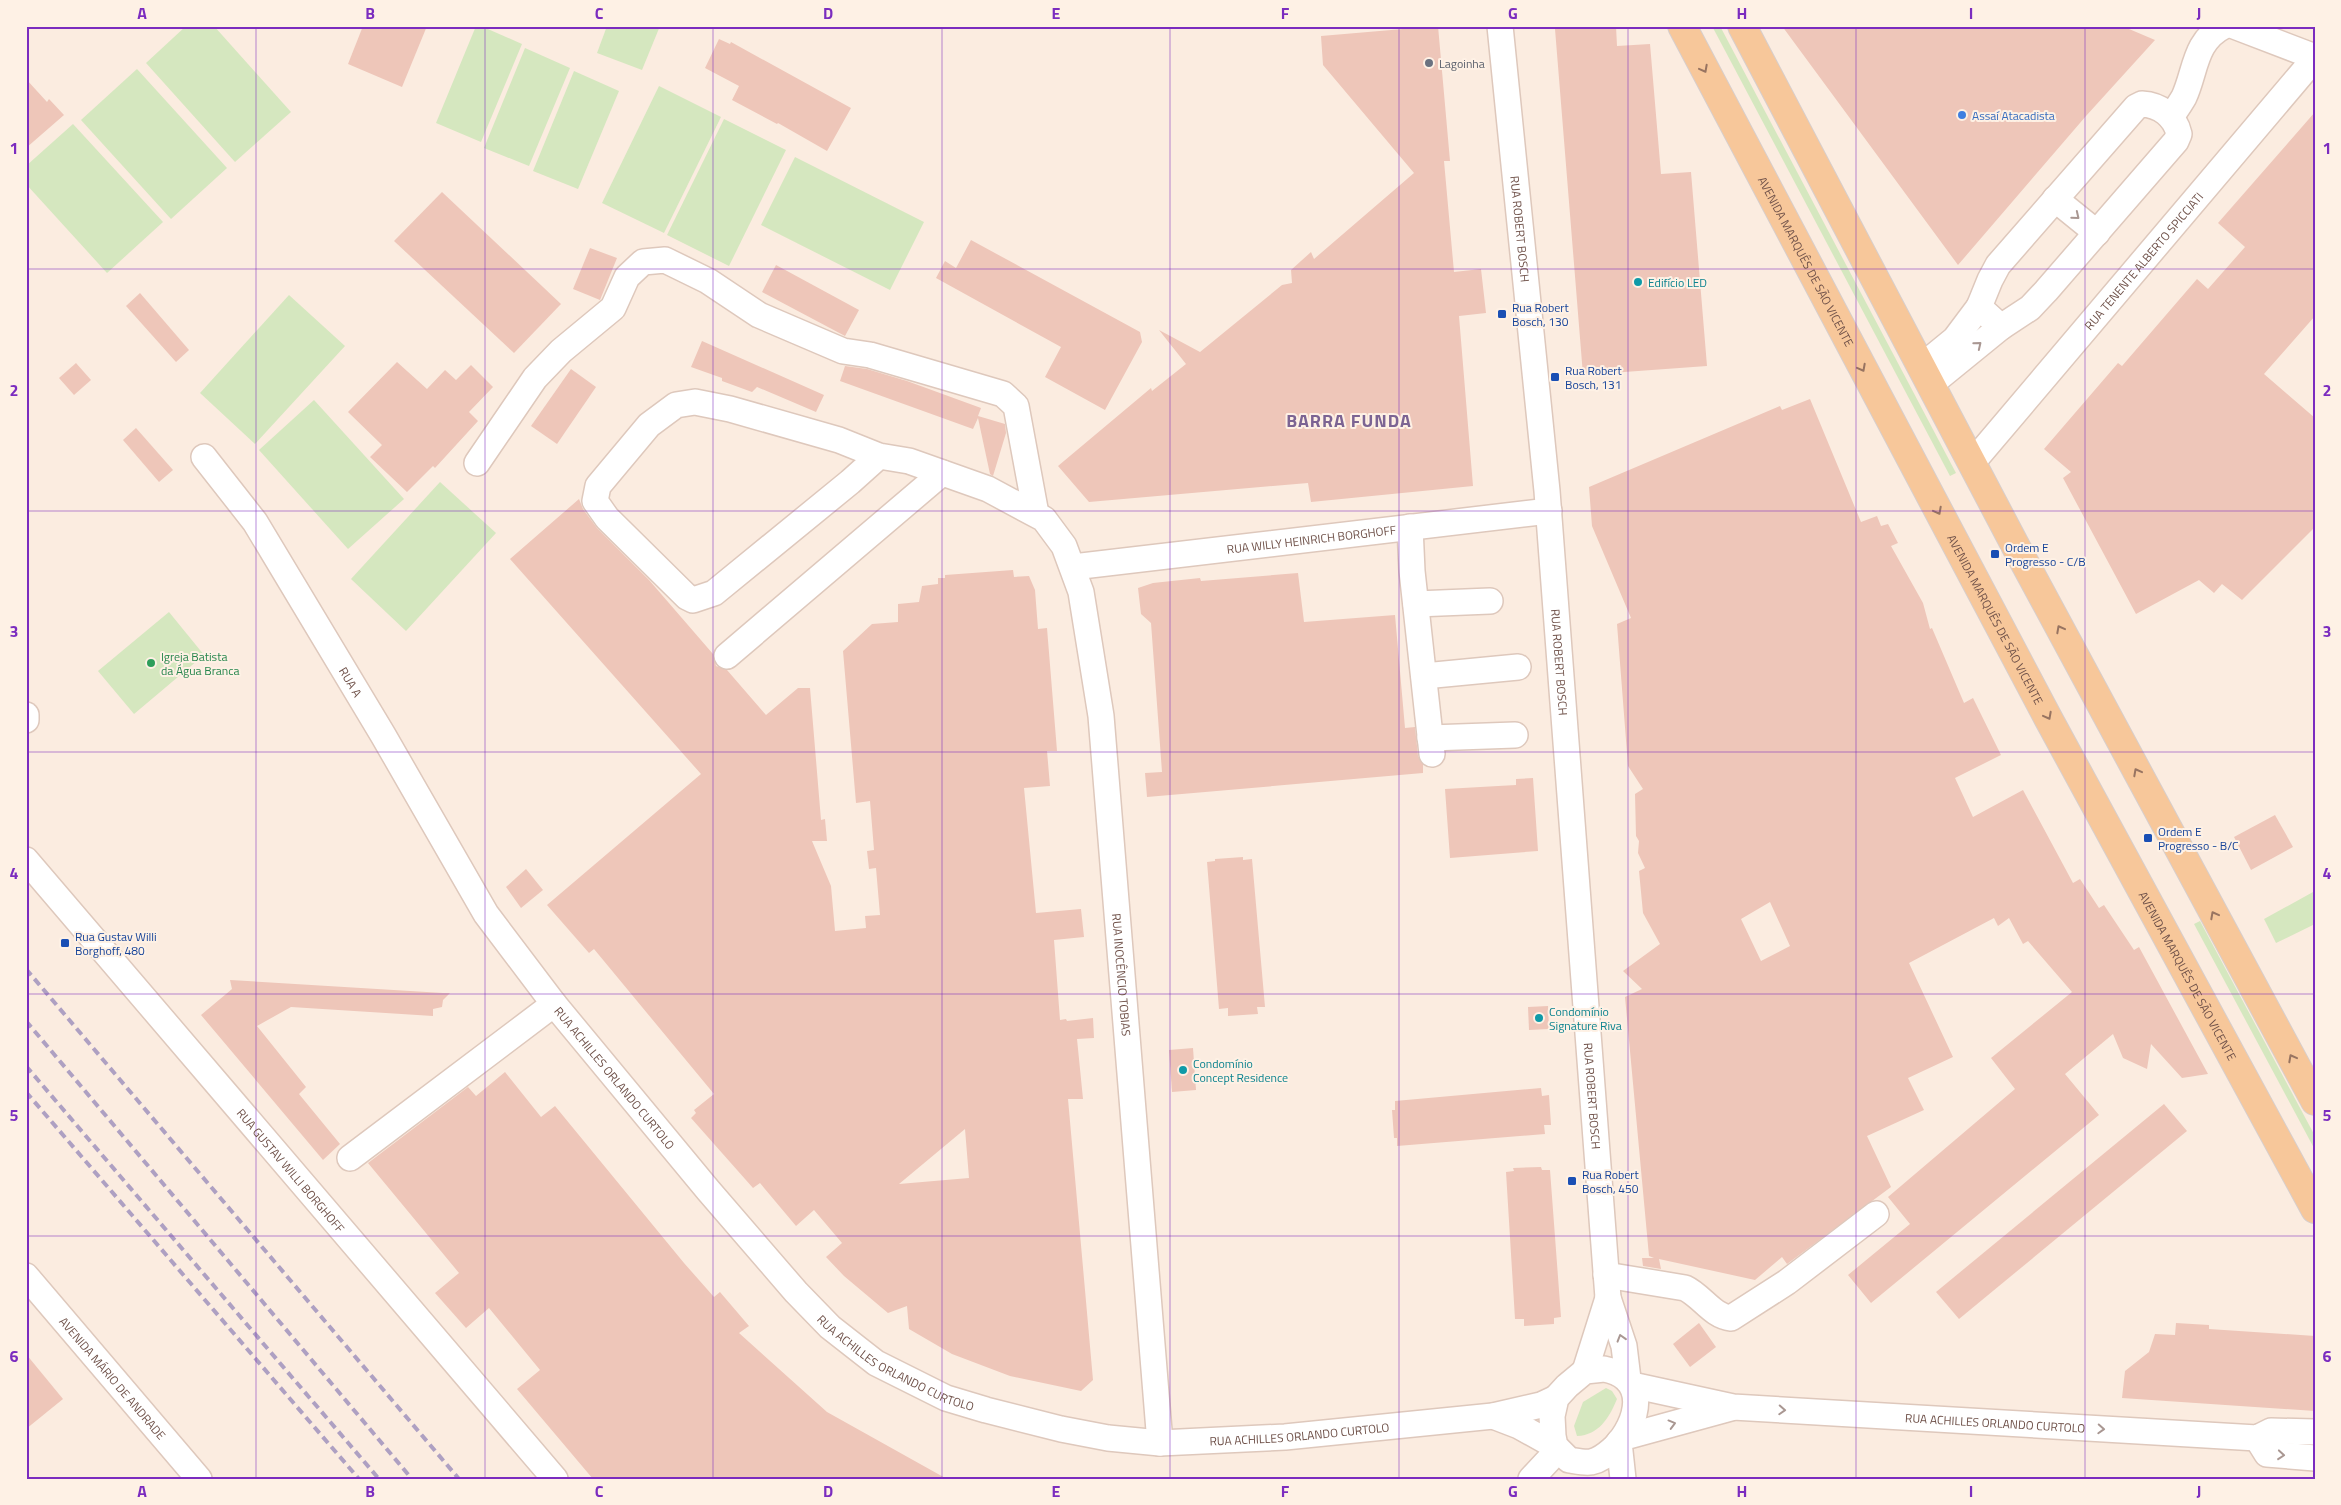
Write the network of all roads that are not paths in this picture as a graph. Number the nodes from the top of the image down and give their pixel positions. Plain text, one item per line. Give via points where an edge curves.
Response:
1 (1500, 26) edge
2 (1682, 26) edge
3 (1742, 26) edge
4 (2202, 26) edge
5 (2224, 26) edge
6 (2234, 26) edge
7 (2315, 58) edge
8 (2162, 111) junction
9 (2055, 199) junction
10 (2097, 233) junction
11 (1979, 307) junction
12 (2001, 327) junction
13 (1927, 375) junction
14 (879, 456) junction
15 (204, 457) dead end
16 (477, 463) dead end
17 (1972, 463) junction
18 (942, 473) junction
19 (1549, 512) junction
20 (1040, 516) junction
21 (1410, 527) junction
22 (1073, 567) junction
23 (1490, 601) dead end
24 (1416, 604) junction
25 (727, 656) dead end
26 (1518, 666) dead end
27 (1424, 676) junction
28 (26, 715) edge
29 (26, 720) edge
30 (1515, 734) dead end
31 (26, 860) edge
32 (486, 914) joint
33 (554, 1004) junction
34 (2315, 1101) edge
35 (350, 1158) dead end
36 (2315, 1209) edge
37 (1876, 1214) dead end
38 (26, 1276) edge
39 (1607, 1286) junction
40 (1585, 1371) junction
41 (1630, 1382) junction
42 (1556, 1398) junction
43 (1733, 1407) junction
44 (1493, 1416) junction
45 (2315, 1432) edge
46 (2257, 1438) junction
47 (1160, 1443) junction
48 (1561, 1452) junction
49 (1615, 1454) edge
50 (2315, 1458) edge
51 (199, 1479) edge
52 (555, 1479) edge
53 (1531, 1479) edge
54 (1535, 1479) edge
55 (1622, 1479) edge

1 - 19 street, RUA ROBERT BOSCH
2 -> 36 main road, AVENIDA MARQUÊS DE SÃO VICENTE via 2034,692
3 - 13 main road
4 - 8 street
5 - 8 street via 2212,32 2202,47 2184,96
6 - 7 street
7 - 17 street, RUA TENENTE ALBERTO SPICCIATI
8 - 9 street via 2142,104 2136,107
8 - 10 street via 2179,134 2176,141
9 -> 10 street
9 - 11 street via 1998,265
10 - 12 street via 2030,308
11 - 12 street
11 - 13 street
13 -> 12 street
13 - 17 main road
14 - 14 street via 839,440 730,409 695,402 676,405 649,425 598,486 595,501 607,518 693,600 714,593
14 - 18 street via 909,461
15 - 32 street, RUA A via 255,522
16 - 20 street via 535,378 561,351 613,308 627,277 643,262 665,260 708,281 759,315 843,351 870,355 1003,394 1016,406
34 -> 17 main road
18 - 20 street via 1001,494
18 - 25 street
19 - 21 street, RUA WILLY HEINRICH BORGHOFF
19 - 39 street, RUA ROBERT BOSCH
20 - 22 street, RUA INOCÊNCIO TOBIAS via 1064,546
21 - 22 street, RUA WILLY HEINRICH BORGHOFF
21 - 24 street
22 - 47 street, RUA INOCÊNCIO TOBIAS via 1081,592 1101,716
23 - 24 street
24 - 27 street
26 - 27 street
27 - 30 street via 1431,746
28 - 29 street
31 - 52 street, RUA GUSTAV WILLI BORGHOFF
32 - 33 street, RUA ACHILLES ORLANDO CURTOLO
33 - 35 street
33 - 47 street, RUA ACHILLES ORLANDO CURTOLO via 796,1292 830,1327 876,1363 946,1398 986,1410 1108,1438
37 - 39 street via 1787,1282 1731,1318 1721,1317 1695,1292 1685,1288
38 - 51 street, AVENIDA MÁRIO DE ANDRADE
39 - 40 street, RUA ROBERT BOSCH
41 -> 39 street, RUA ROBERT BOSCH via 1624,1346
40 - 41 street via 1616,1371
40 - 42 street
41 - 43 street, RUA ACHILLES ORLANDO CURTOLO
41 - 49 street via 1636,1409 1632,1425
42 - 44 street, RUA ACHILLES ORLANDO CURTOLO via 1541,1406
42 - 48 street via 1552,1416
43 -> 46 street, RUA ACHILLES ORLANDO CURTOLO
49 -> 43 street, RUA ACHILLES ORLANDO CURTOLO
44 - 47 street, RUA ACHILLES ORLANDO CURTOLO via 1285,1436
44 - 48 street, RUA ACHILLES ORLANDO CURTOLO via 1519,1426
45 - 46 street, RUA ACHILLES ORLANDO CURTOLO via 2271,1431
46 -> 50 street via 2267,1454
48 - 49 street via 1592,1462
48 - 53 street
48 - 54 street
49 - 55 street

